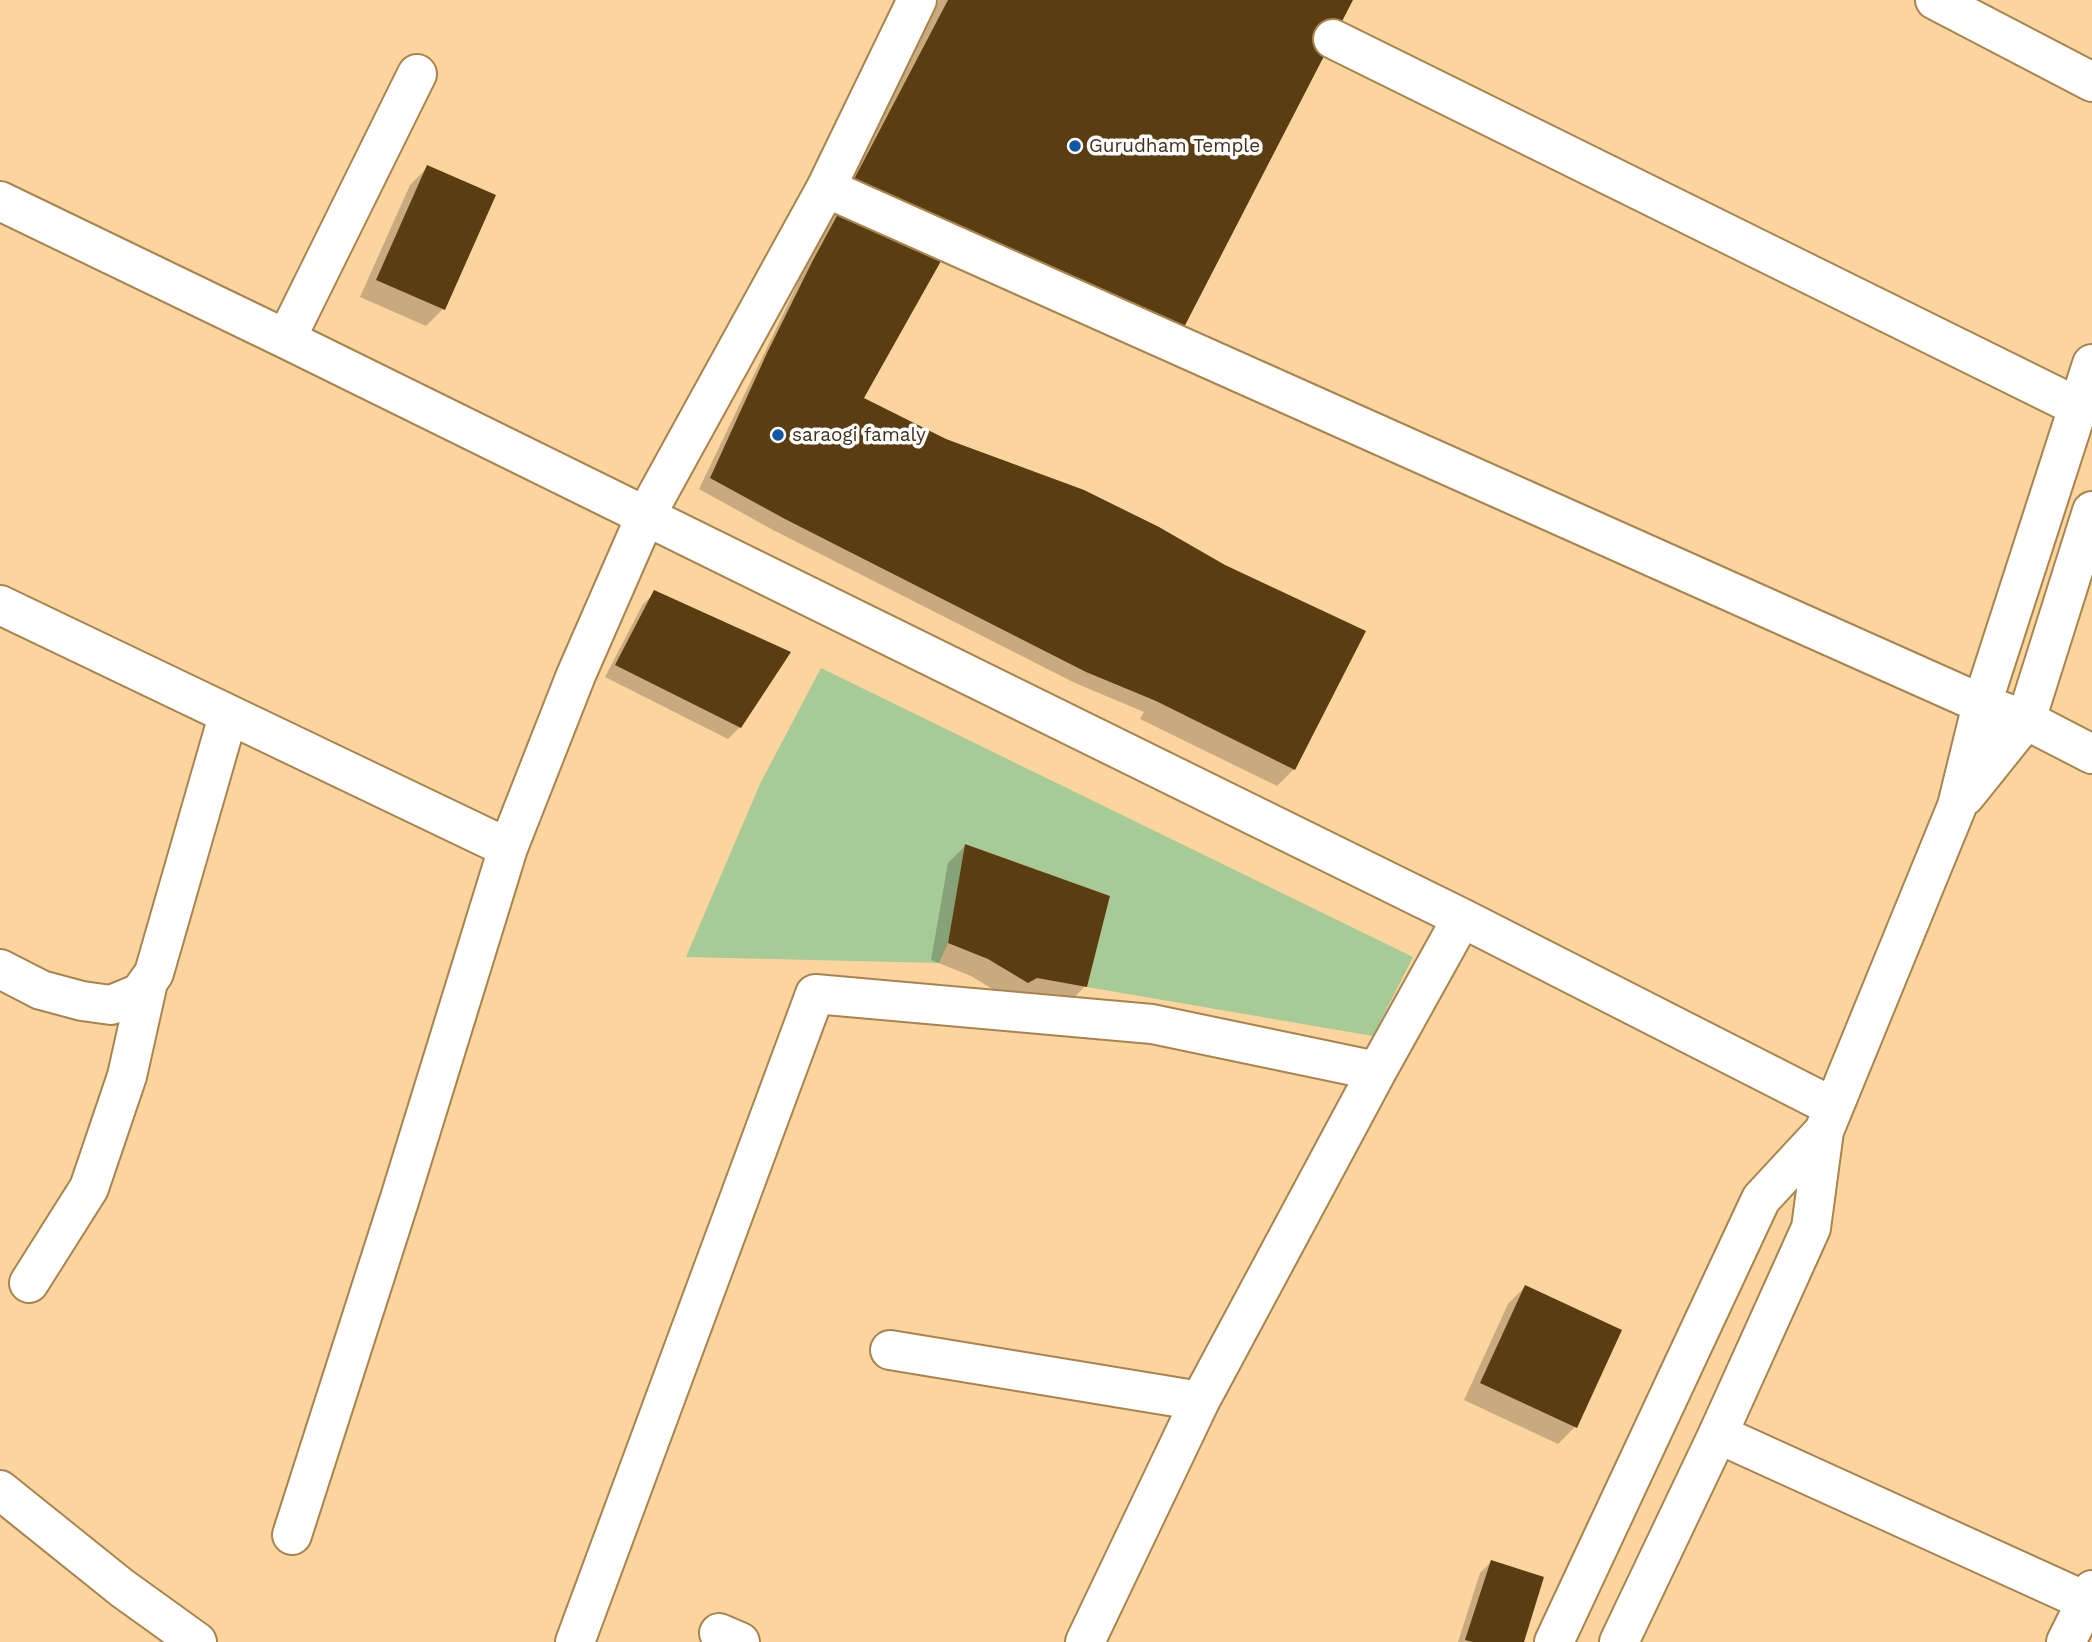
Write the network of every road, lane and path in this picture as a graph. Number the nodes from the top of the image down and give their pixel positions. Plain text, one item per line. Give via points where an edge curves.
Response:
1 (917, 0) edge
2 (1934, 0) edge
3 (1333, 39) dead end
4 (417, 74) dead end
5 (2092, 82) edge
6 (826, 188) junction
7 (0, 201) edge
8 (286, 339) junction
9 (2092, 363) edge
10 (2078, 407) junction
11 (2092, 511) edge
12 (646, 515) junction
13 (0, 605) edge
14 (1982, 704) junction
15 (228, 716) junction
16 (2026, 720) junction
17 (2092, 754) edge
18 (1957, 806) junction
19 (508, 848) junction
20 (1462, 918) junction
21 (0, 969) edge
22 (148, 982) junction
23 (1377, 1071) junction
24 (1829, 1119) junction
25 (29, 1283) dead end
26 (890, 1350) dead end
27 (1200, 1401) junction
28 (1718, 1434) junction
29 (0, 1490) edge
30 (292, 1535) dead end
31 (2090, 1598) edge
32 (197, 1642) edge
33 (575, 1642) edge
34 (1085, 1642) edge
35 (1553, 1642) edge
36 (1619, 1642) edge
37 (2066, 1642) edge

1 - 6 street
2 - 5 street
3 - 10 street
4 - 8 street
6 - 12 street
6 - 14 street
7 - 8 street
8 - 12 street
9 - 10 street
10 - 14 street
11 - 16 street
12 - 19 street
12 - 20 street
13 - 15 street
14 - 16 street
14 - 18 street
15 - 19 street
15 - 22 street
16 - 17 street
16 - 18 street
18 - 24 street
19 - 30 street
20 - 23 street
20 - 24 street
21 - 22 street via 41,990 111,1005 140,993
22 - 25 street via 127,1076 89,1188
23 - 27 street
23 - 33 street via 1152,1024 815,994
24 - 28 street via 1811,1228
24 - 35 street via 1761,1199
26 - 27 street
27 - 34 street
28 - 31 street
28 - 36 street
29 - 32 street
31 - 37 street

